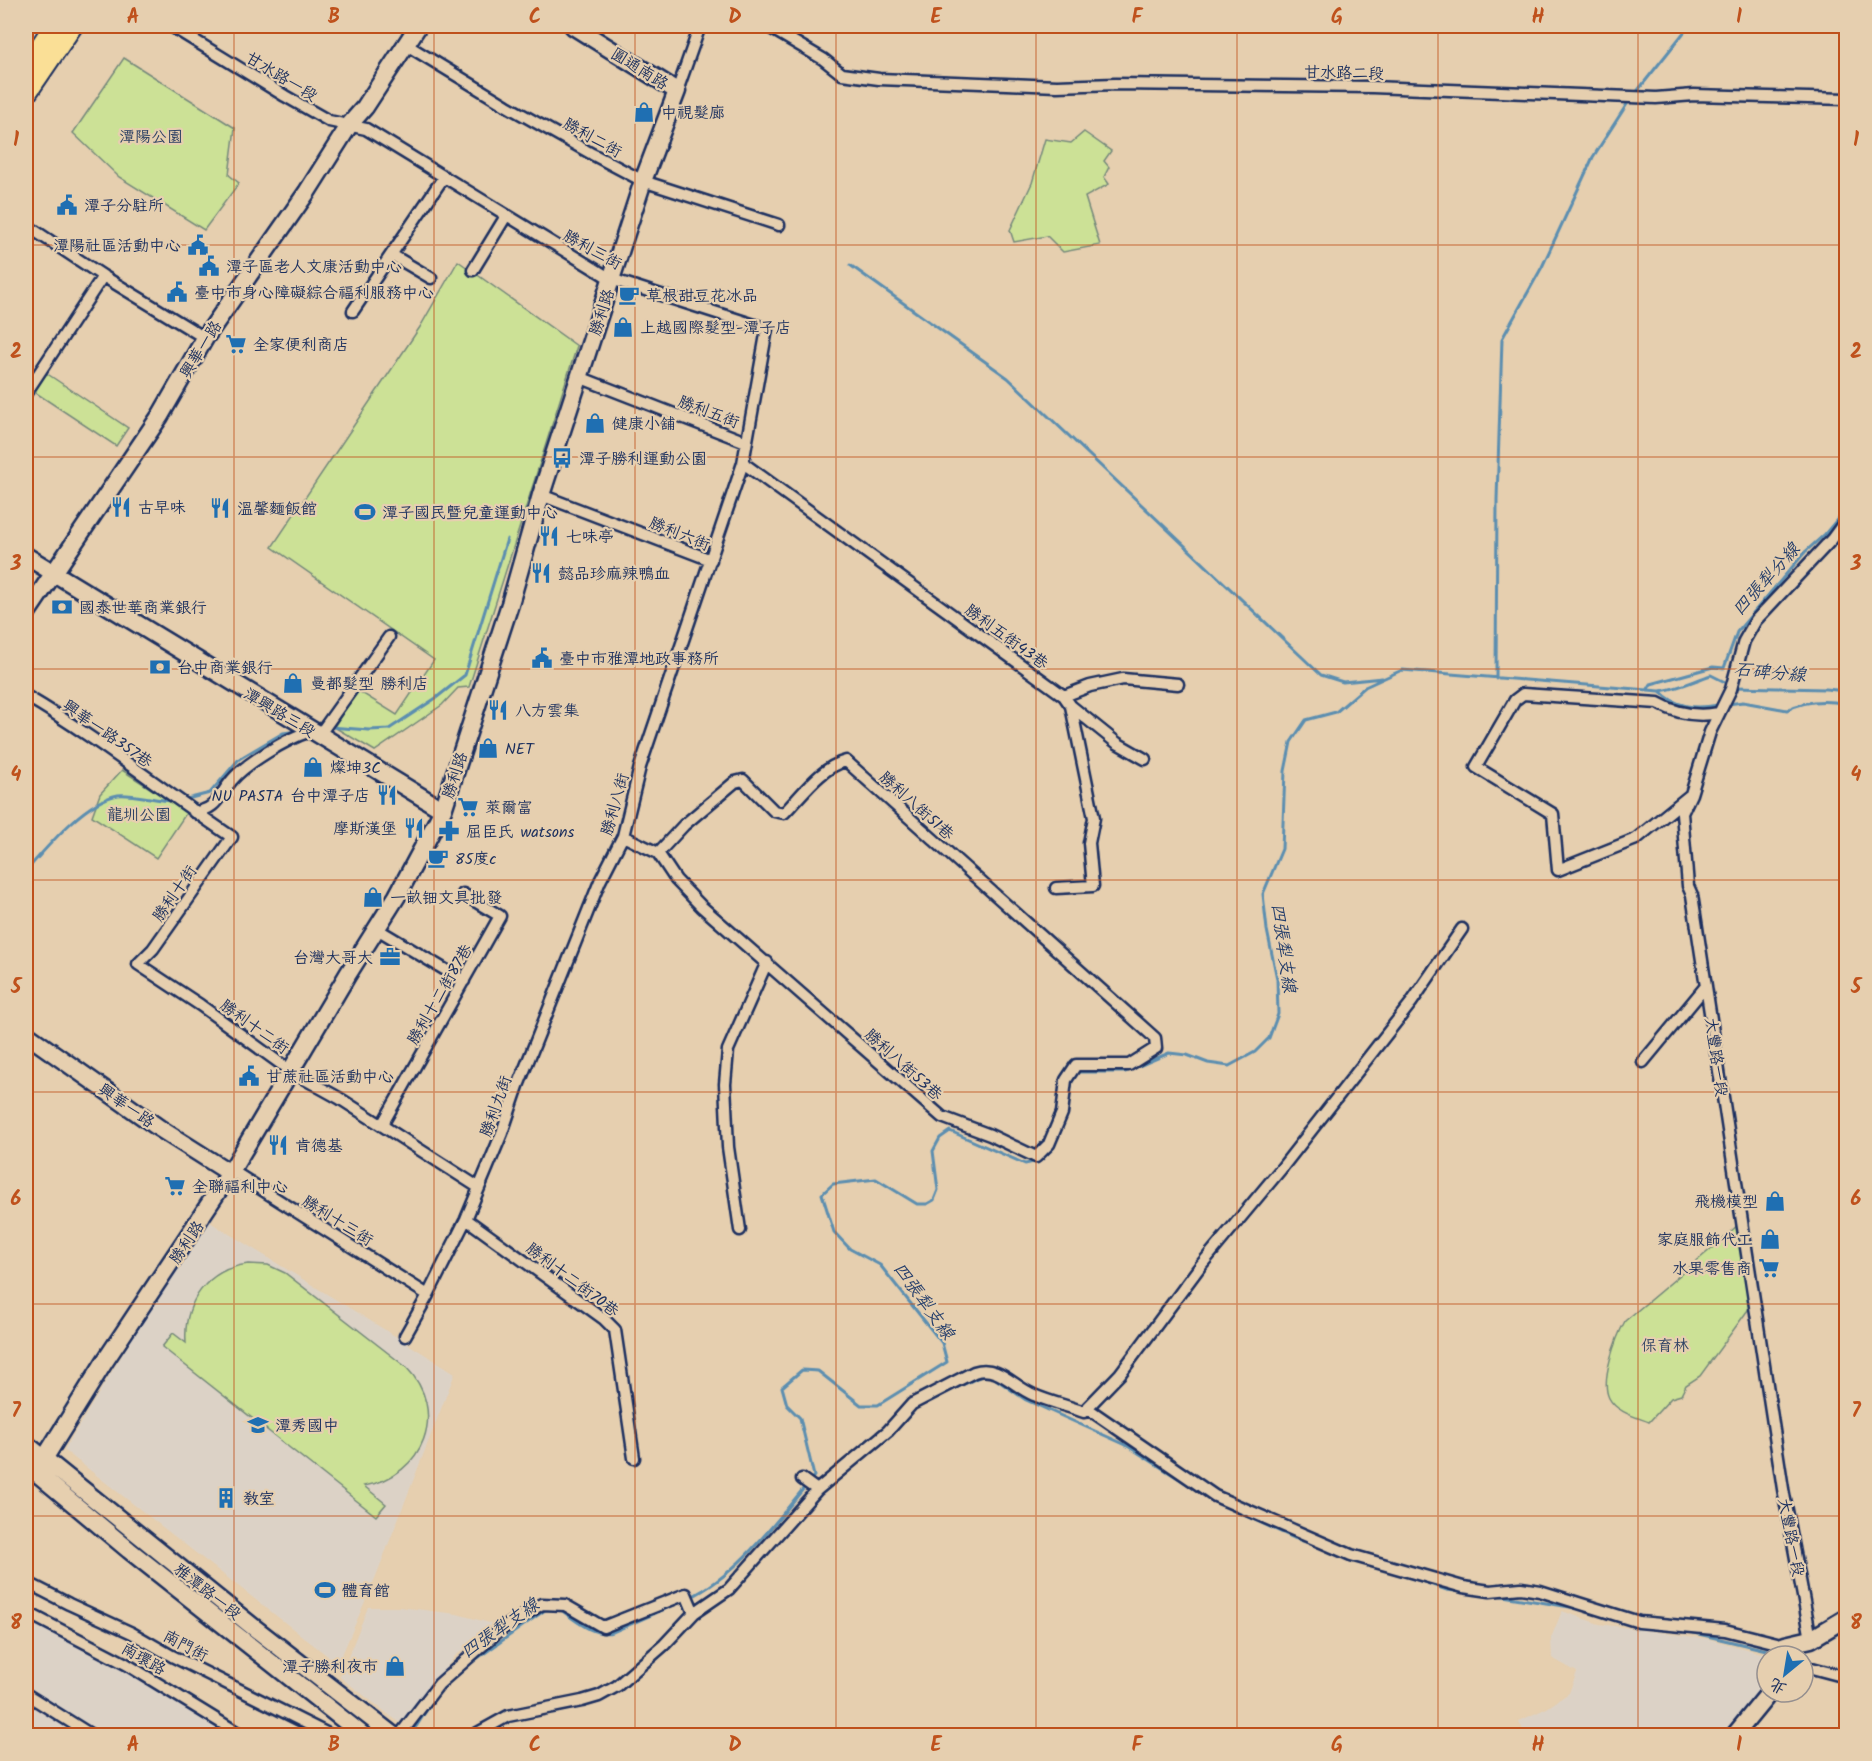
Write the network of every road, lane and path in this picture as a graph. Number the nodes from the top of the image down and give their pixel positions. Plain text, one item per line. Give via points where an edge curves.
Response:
1 (53, 26) edge
2 (74, 26) edge
3 (171, 26) edge
4 (418, 26) edge
5 (573, 26) edge
6 (700, 26) edge
7 (767, 26) edge
8 (405, 44) junction
9 (26, 67) edge
10 (677, 91) junction
11 (26, 95) edge
12 (1846, 99) edge
13 (350, 124) junction
14 (444, 178) junction
15 (643, 181) junction
16 (506, 216) junction
17 (26, 225) edge
18 (779, 225) dead end
19 (392, 255) junction
20 (473, 270) dead end
21 (103, 276) junction
22 (431, 278) dead end
23 (611, 279) junction
24 (354, 311) dead end
25 (205, 338) junction
26 (579, 377) junction
27 (26, 393) edge
28 (746, 442) junction
29 (743, 463) junction
30 (541, 495) junction
31 (1846, 520) edge
32 (26, 556) edge
33 (711, 560) junction
34 (53, 573) junction
35 (26, 614) edge
36 (389, 637) dead end
37 (1178, 684) dead end
38 (26, 696) edge
39 (1068, 701) junction
40 (1719, 713) junction
41 (312, 729) junction
42 (1145, 759) dead end
43 (640, 767) joint
44 (1691, 794) junction
45 (443, 810) junction
46 (194, 812) junction
47 (623, 836) junction
48 (658, 853) junction
49 (600, 881) joint
50 (1056, 888) dead end
51 (463, 894) dead end
52 (377, 928) junction
53 (1462, 929) dead end
54 (767, 962) junction
55 (138, 964) joint
56 (464, 981) junction
57 (1706, 986) junction
58 (26, 1034) edge
59 (1155, 1038) joint
60 (1643, 1062) dead end
61 (292, 1072) junction
62 (382, 1125) junction
63 (230, 1173) junction
64 (478, 1187) junction
65 (466, 1219) junction
66 (740, 1230) dead end
67 (428, 1295) junction
68 (405, 1336) dead end
69 (1087, 1408) junction
70 (26, 1444) edge
71 (634, 1458) dead end
72 (32, 1467) edge
73 (802, 1479) dead end
74 (817, 1490) junction
75 (26, 1582) edge
76 (26, 1612) edge
77 (694, 1613) junction
78 (1846, 1618) edge
79 (1811, 1639) junction
80 (1766, 1644) edge
81 (1803, 1644) edge
82 (1815, 1669) edge
83 (1846, 1677) edge
84 (26, 1694) edge
85 (1760, 1704) edge
86 (93, 1736) edge
87 (243, 1736) edge
88 (332, 1736) edge
89 (364, 1736) edge
90 (394, 1736) edge
91 (399, 1736) edge
92 (472, 1736) edge
93 (1734, 1736) edge

1 - 9 main road
2 - 11 main road
3 - 13 street, 甘水路一段 via 329,121
4 - 8 street, 興華一路
5 - 10 street, 圓通南路
6 - 10 street, 勝利路
7 - 12 street, 甘水路二段 via 823,59 842,75 879,79 1057,86 1372,87 1656,98 1694,95
8 - 13 street, 興華一路
8 - 15 street, 勝利二街
10 - 15 street, 勝利路
13 - 14 street, 勝利三街 via 366,129
13 - 25 street, 興華一路
14 - 16 street, 勝利三街
14 - 19 street
15 - 18 street, 勝利二街
15 - 23 street, 勝利路
16 - 20 street
16 - 23 street, 勝利三街
17 - 21 street
19 - 22 street
19 - 24 street
21 - 25 street
21 - 27 street
23 - 26 street, 勝利路
23 - 28 street, 勝利三街 via 767,329
25 - 34 street, 興華一路 via 153,425
26 - 28 street, 勝利五街
26 - 30 street, 勝利路
28 - 29 street, 勝利五街
29 - 33 street, 勝利五街
29 - 39 street, 勝利五街43巷
30 - 33 street, 勝利六街
30 - 45 street, 勝利路
31 - 40 street, 大豐路一段 via 1753,625
32 - 34 street, 潭興路三段
33 - 43 street, 勝利六街
34 - 35 street, 興華一路
34 - 41 street, 潭興路三段
36 - 41 street via 329,722
37 - 39 street via 1123,679 1090,686
38 - 46 street, 興華一路357巷 via 69,721
39 - 42 street, 勝利五街43巷 via 1117,743
39 - 50 street via 1094,818 1089,843 1094,886
40 - 44 street, 大豐路一段
40 - 44 street via 1700,716 1658,703 1523,694 1515,700 1476,767 1553,814 1558,870 1636,839
41 - 45 street, 潭興路三段
41 - 46 street via 251,763 232,779 213,806
43 - 47 street, 勝利八街
44 - 57 street, 大豐路一段 via 1682,813 1688,886
45 - 52 street, 勝利路
46 - 55 street, 勝利十街 via 232,837 153,949
47 - 48 street
47 - 49 street, 勝利八街
48 - 54 street, 勝利八街53巷 via 676,880
48 - 59 street, 勝利八街51巷 via 735,782 743,780 774,812 784,813 826,770 846,761
49 - 64 street, 勝利九街
51 - 56 street, 勝利十二街87巷 via 500,916
52 - 56 street
52 - 61 street, 勝利路
53 - 69 street via 1411,1003 1201,1265 1120,1374
54 - 59 street, 勝利八街53巷 via 942,1117 1036,1158 1049,1144 1062,1113 1066,1080 1076,1065 1129,1065 1156,1048
54 - 66 street via 728,1050 728,1147
55 - 61 street, 勝利十二街
56 - 62 street, 勝利十二街87巷
57 - 60 street
57 - 79 street, 大豐路一段 via 1783,1489
58 - 63 street, 興華一路
61 - 62 street, 勝利十二街
61 - 63 street, 勝利路
62 - 64 street, 勝利十二街
63 - 67 street, 勝利十三街
63 - 72 street, 勝利路
64 - 65 street, 勝利九街
65 - 67 street, 勝利九街
65 - 71 street, 勝利十二街70巷 via 615,1330
67 - 68 street, 勝利九街
69 - 74 street via 1084,1412 1032,1395 997,1372 984,1369 912,1404 888,1431
69 - 80 street via 1215,1496 1351,1555 1463,1587 1540,1591 1639,1622 1725,1630
70 - 72 street, 雅潭路一段
72 - 89 street, 雅潭路一段 via 129,1551
72 - 90 street, 雅潭路一段 via 171,1562
73 - 74 street
74 - 77 street via 729,1589
75 - 88 street, 南門街
76 - 87 street, 南環路 via 126,1664
77 - 91 street via 686,1594 603,1627 565,1605 542,1605 500,1630 440,1684
77 - 92 street via 664,1645 599,1696 508,1716
78 - 79 street
79 - 81 street
82 - 83 street
84 - 86 street
85 - 93 street

